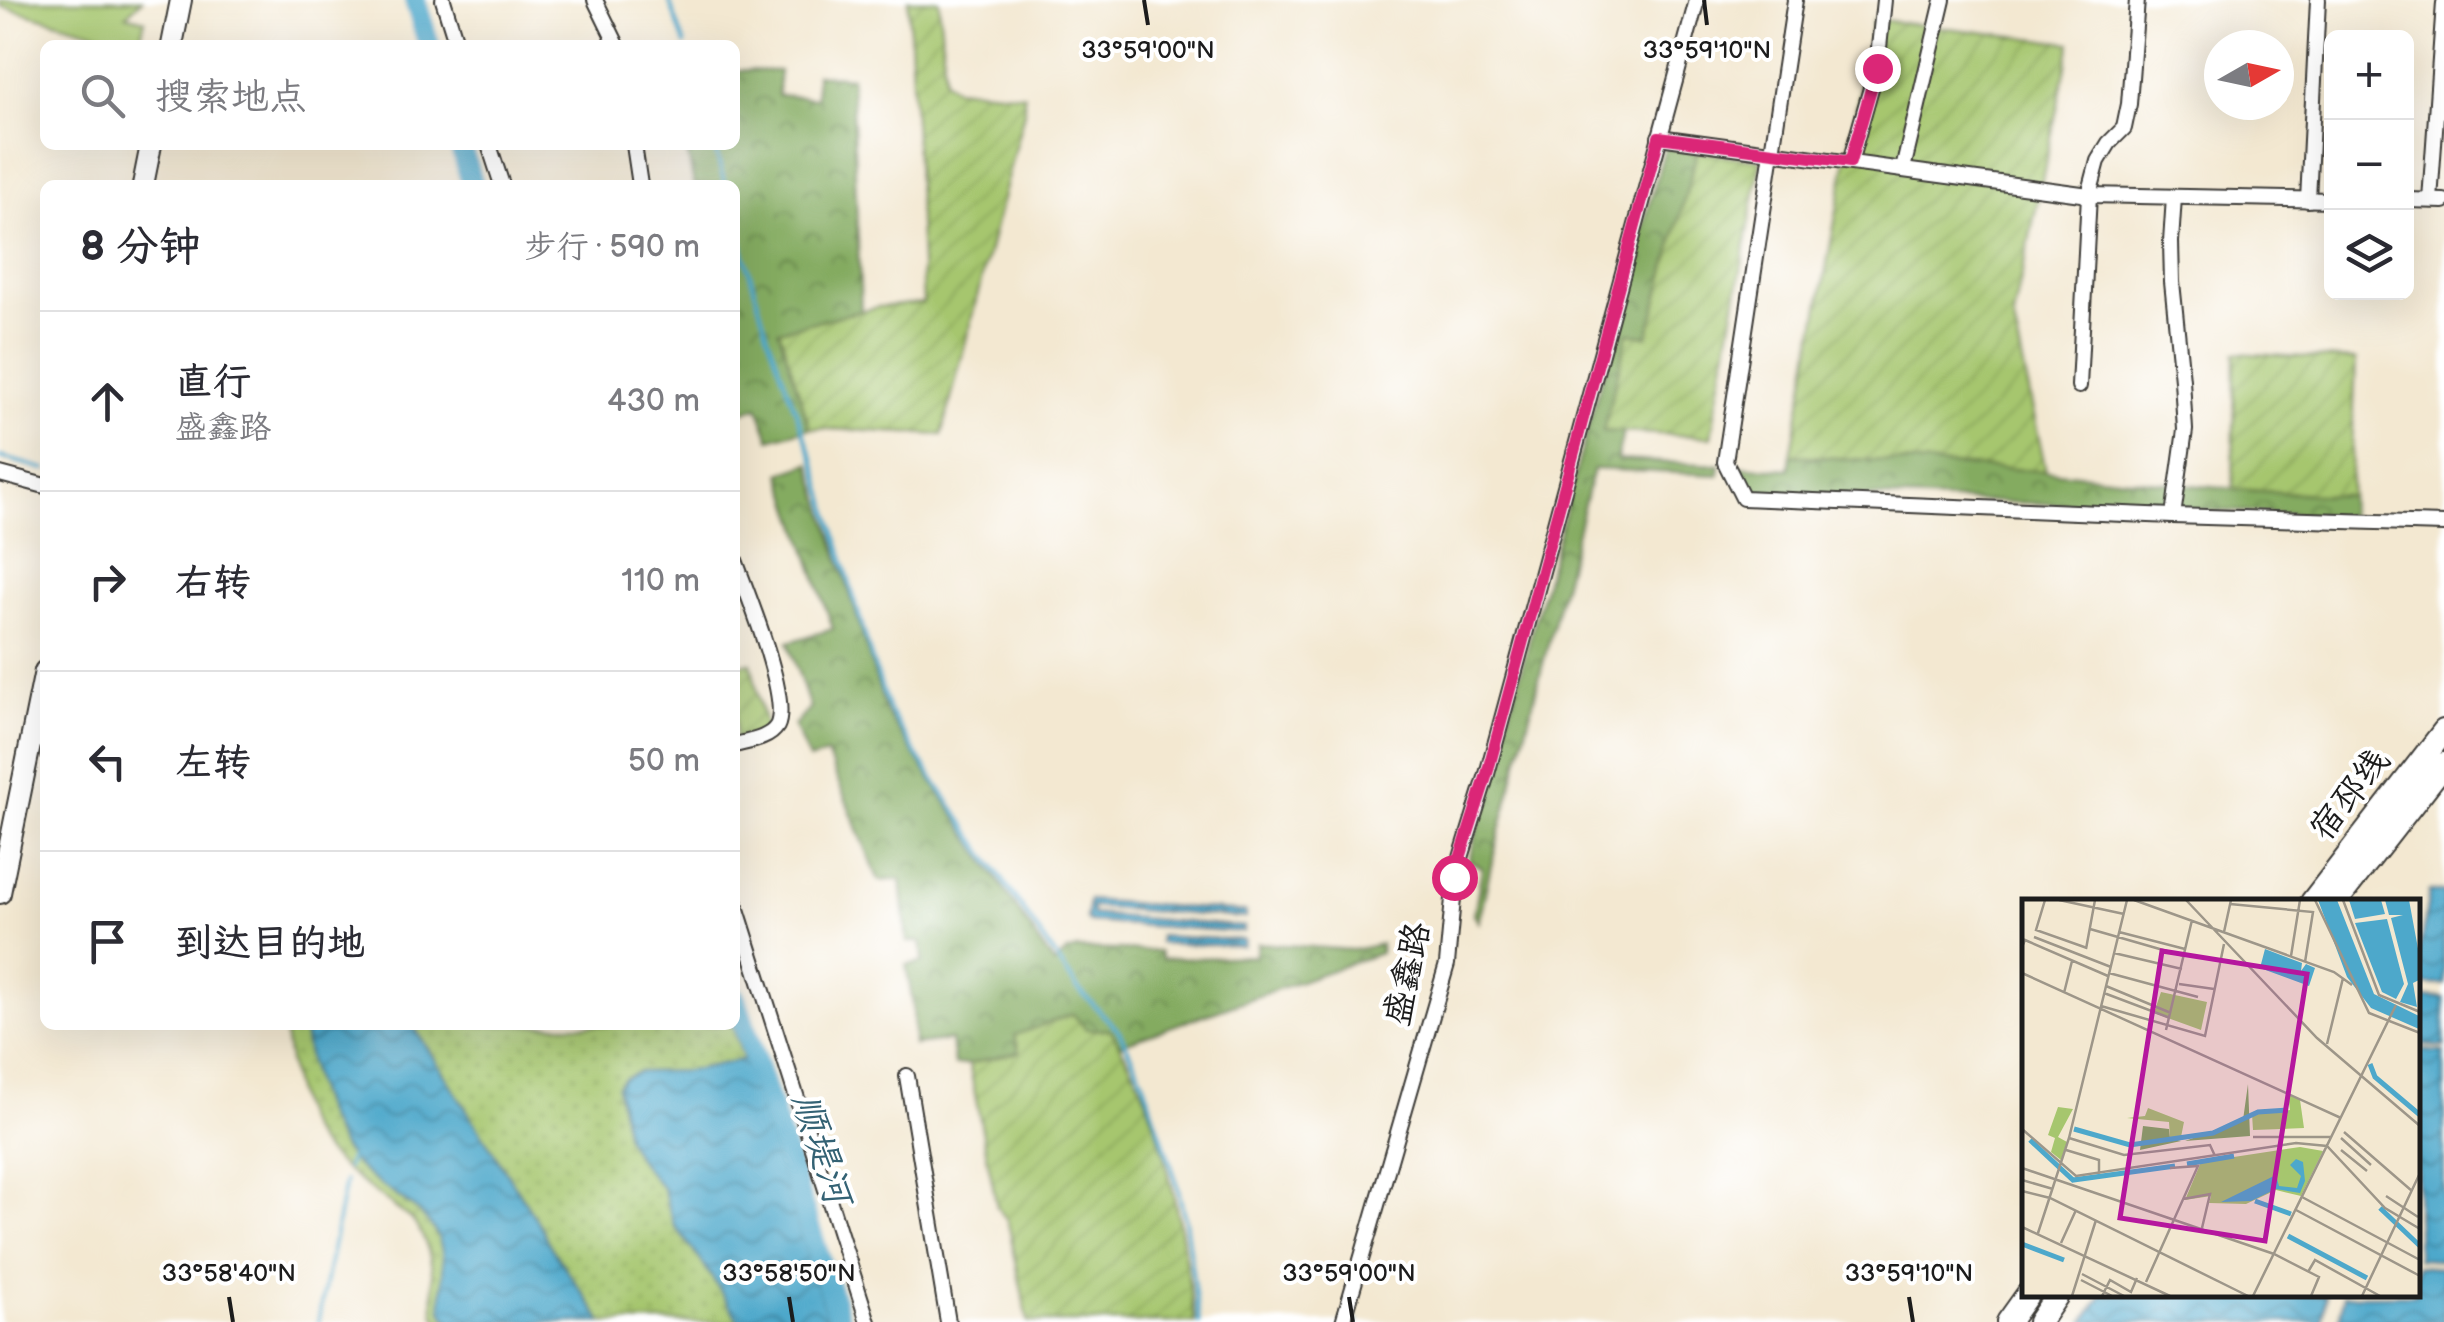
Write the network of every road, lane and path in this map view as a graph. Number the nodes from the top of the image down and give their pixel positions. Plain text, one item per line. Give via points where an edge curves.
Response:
1 (181, 0) edge
2 (442, 0) edge
3 (595, 0) edge
4 (1697, 0) edge
5 (1795, 0) edge
6 (1884, 0) edge
7 (1944, 0) edge
8 (2136, 0) edge
9 (2318, 0) edge
10 (2444, 3) edge
11 (173, 40) edge
12 (455, 40) edge
13 (615, 40) edge
14 (1659, 137) junction
15 (151, 150) edge
16 (491, 150) edge
17 (635, 150) edge
18 (1772, 151) junction
19 (1850, 162) junction
20 (1903, 169) junction
21 (144, 180) edge
22 (500, 180) edge
23 (639, 180) edge
24 (2088, 195) junction
25 (2174, 197) junction
26 (2308, 200) junction
27 (2324, 200) edge
28 (2437, 200) edge
29 (2079, 386) dead end
30 (0, 474) edge
31 (40, 485) edge
32 (2173, 516) junction
33 (2444, 524) edge
34 (740, 575) edge
35 (2444, 732) edge
36 (740, 743) edge
37 (38, 744) edge
38 (2444, 764) edge
39 (0, 893) edge
40 (2314, 899) edge
41 (2338, 899) edge
42 (740, 919) edge
43 (907, 1076) dead end
44 (2026, 1297) edge
45 (2056, 1297) edge
46 (868, 1322) edge
47 (948, 1322) edge
48 (1343, 1322) edge
49 (2008, 1322) edge
50 (2039, 1322) edge

1 - 11 street
2 - 12 street
3 - 13 street
4 - 14 street, 盛鑫路
5 - 18 street
6 - 19 street via 1877,68
7 - 20 street
8 - 24 street via 2124,128 2098,160
9 - 26 street
10 - 28 street
14 - 18 street
14 - 48 street, 盛鑫路 via 1454,877 1447,964
15 - 21 street
16 - 22 street
17 - 23 street
18 - 19 street
18 - 32 street via 1725,462 1742,498
19 - 20 street
20 - 24 street
24 - 25 street
24 - 29 street
25 - 26 street
25 - 32 street via 2172,282 2185,430
26 - 27 street
30 - 31 street
32 - 33 street
34 - 36 street via 780,698 776,726
35 - 40 main road, 宿邳线
37 - 39 street
38 - 41 main road, 宿邳线
42 - 46 street
43 - 47 street
44 - 49 main road
45 - 50 main road

